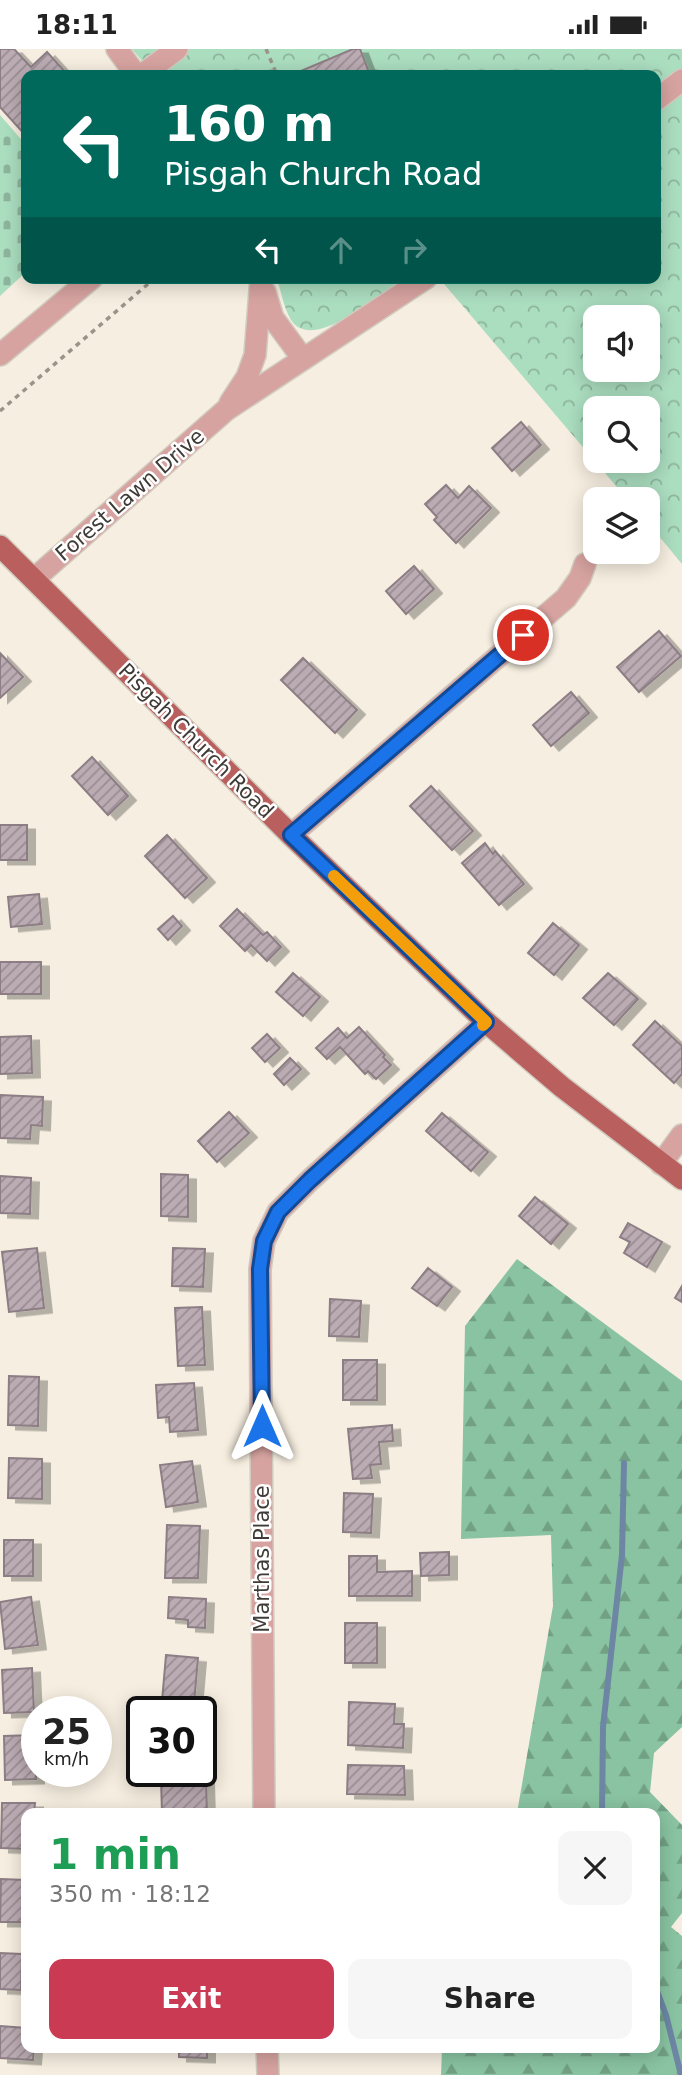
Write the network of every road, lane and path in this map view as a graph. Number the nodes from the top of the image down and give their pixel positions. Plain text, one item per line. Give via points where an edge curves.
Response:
1 (117, 49) edge
2 (177, 49) edge
3 (266, 49) edge
4 (132, 70) edge
5 (149, 70) edge
6 (275, 70) edge
7 (682, 80) edge
8 (661, 96) edge
9 (85, 284) edge
10 (148, 284) edge
11 (261, 284) edge
12 (263, 284) edge
13 (417, 284) edge
14 (0, 355) edge
15 (303, 359) junction
16 (226, 410) junction
17 (0, 411) edge
18 (0, 545) edge
19 (585, 564) dead end
20 (34, 579) junction
21 (291, 835) junction
22 (486, 1022) junction
23 (682, 1135) edge
24 (661, 1164) junction
25 (682, 1179) edge
26 (264, 1808) edge
27 (267, 2053) edge
28 (268, 2075) edge

1 - 4 street
2 - 5 street
3 - 6 path
7 - 8 street
9 - 14 street
10 - 17 path
11 - 16 street, Forest Lawn Drive via 255,355
12 - 15 street, Forest Lawn Drive via 273,318
13 - 15 street
15 - 16 street, Forest Lawn Drive
16 - 20 street, Forest Lawn Drive
18 - 20 main road, Pisgah Church Road
19 - 21 street via 566,598
20 - 21 main road, Pisgah Church Road
21 - 22 main road, Pisgah Church Road
22 - 24 main road, Pisgah Church Road
22 - 26 street, Marthas Place via 310,1180 278,1212 264,1241 260,1269
23 - 24 street
24 - 25 main road, Pisgah Church Road
27 - 28 street

